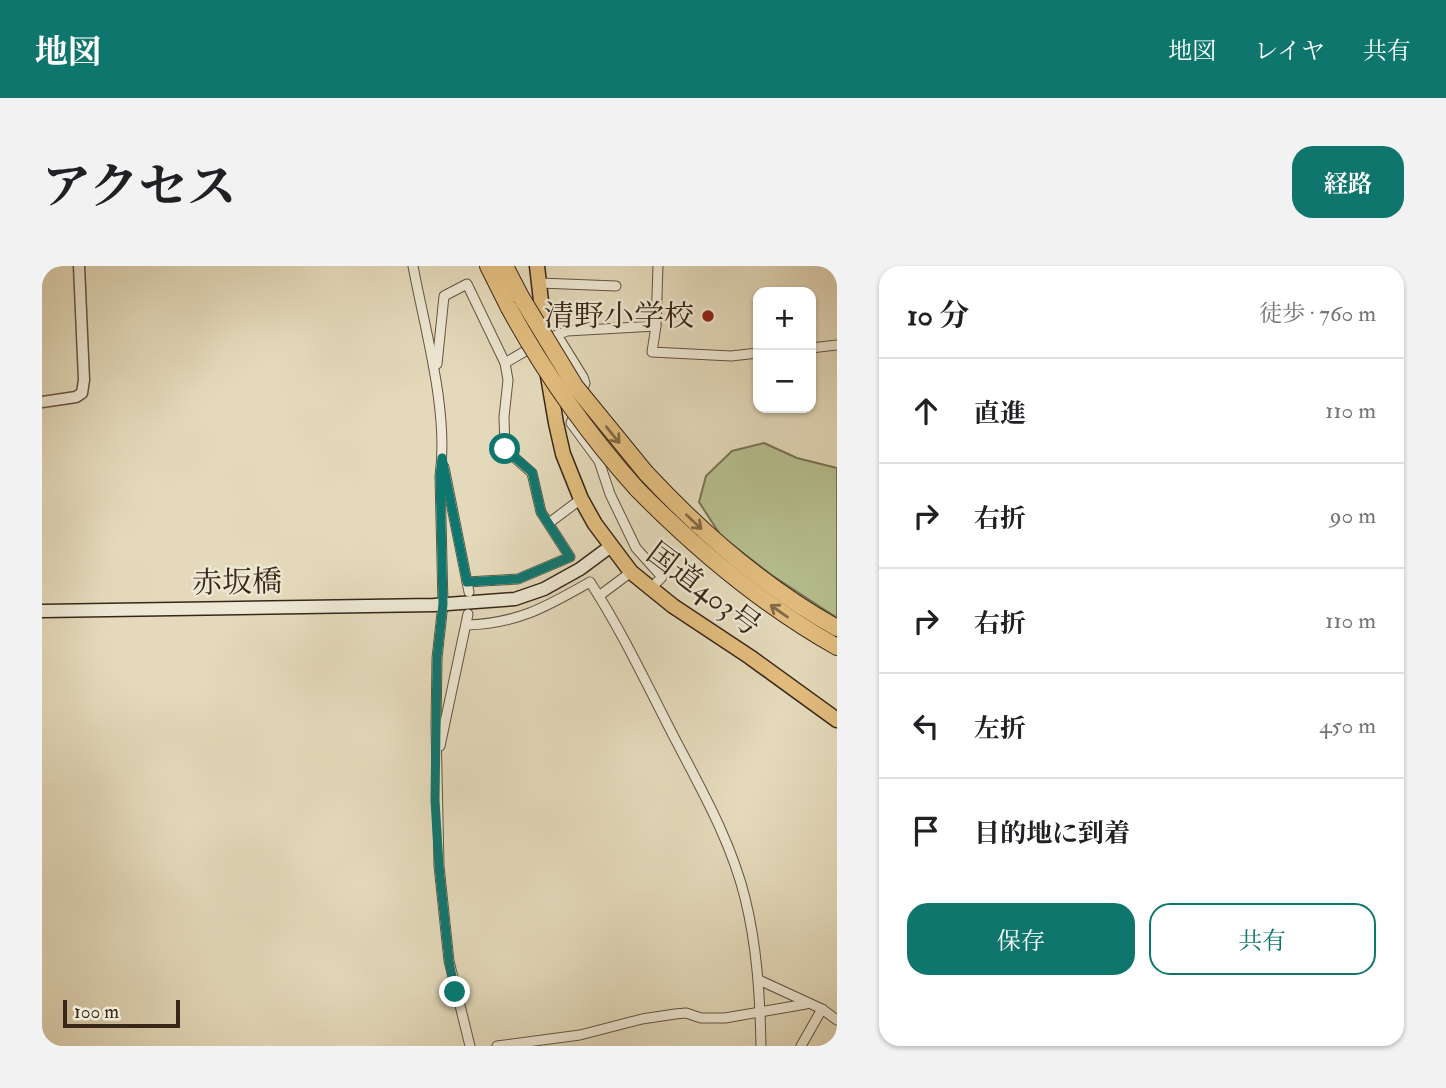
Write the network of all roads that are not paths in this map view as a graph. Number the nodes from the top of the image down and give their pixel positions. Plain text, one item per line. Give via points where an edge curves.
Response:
1 (79, 266) edge
2 (413, 266) edge
3 (488, 266) edge
4 (505, 266) edge
5 (537, 266) edge
6 (658, 266) edge
7 (540, 283) junction
8 (616, 286) dead end
9 (656, 326) junction
10 (557, 335) junction
11 (542, 341) junction
12 (837, 345) edge
13 (816, 347) edge
14 (753, 354) edge
15 (505, 363) junction
16 (438, 392) junction
17 (42, 402) edge
18 (442, 458) junction
19 (581, 499) junction
20 (549, 523) junction
21 (611, 546) junction
22 (631, 572) junction
23 (467, 582) junction
24 (651, 588) junction
25 (469, 593) dead end
26 (599, 596) junction
27 (438, 604) junction
28 (42, 611) edge
29 (468, 614) dead end
30 (467, 625) junction
31 (837, 628) edge
32 (837, 647) edge
33 (837, 720) edge
34 (438, 759) junction
35 (759, 980) junction
36 (806, 1004) junction
37 (822, 1009) junction
38 (761, 1013) junction
39 (837, 1020) edge
40 (470, 1046) edge
41 (497, 1046) edge
42 (761, 1046) edge
43 (801, 1046) edge

1 - 17 street via 82,393
2 - 16 street
32 -> 3 highway, bridge via 724,570 637,489 544,370
4 -> 31 highway, bridge via 575,386 646,473 731,554
5 - 7 highway, 国道403号
6 - 9 street
7 - 8 street
7 - 11 highway, 国道403号
9 - 10 street
9 - 14 street via 652,352
10 - 11 street
10 - 24 street via 585,383 571,423 599,461 636,548 662,577
11 - 15 street
11 - 19 highway, 国道403号 via 563,454
12 - 13 street
15 - 16 street via 467,284 444,296
15 - 20 street via 505,449 532,472 541,512
16 - 18 street
18 - 23 street
18 - 27 street
19 - 20 street
19 - 21 highway, 国道403号
20 - 23 street via 570,557 518,579
21 - 22 highway, 国道403号
21 - 27 main road, 赤坂橋 via 544,589 515,599
22 - 24 highway, 国道403号
22 - 26 street
23 - 25 street
24 - 33 highway, 国道403号
26 - 30 street via 590,582 514,620
26 - 35 street via 731,853 745,898
27 - 28 main road, 赤坂橋
27 - 34 street
29 - 30 street
30 - 34 street
34 - 40 street via 435,800 443,906 451,971
35 - 36 street
35 - 38 street
36 - 37 street
36 - 38 street
37 - 39 street
37 - 43 street
38 - 41 street via 725,1018 675,1014 580,1035
38 - 42 street

